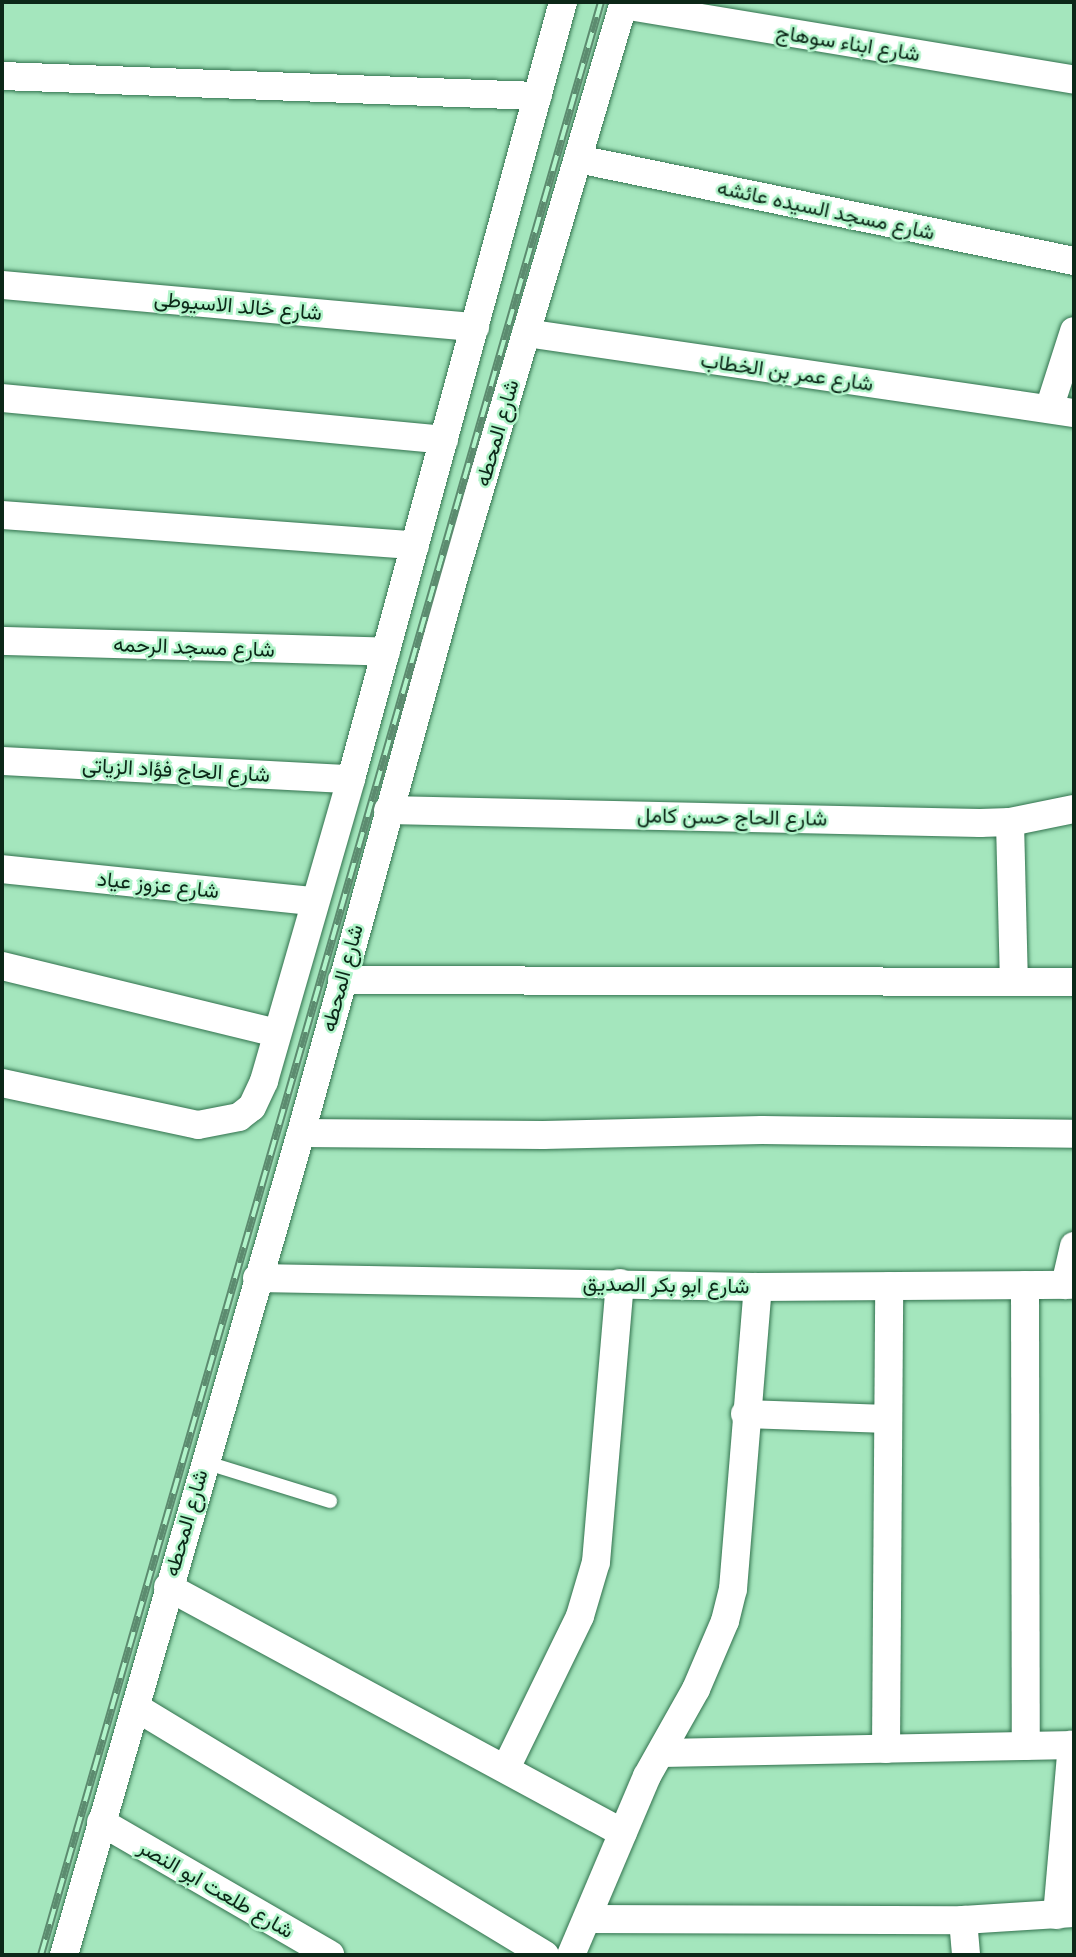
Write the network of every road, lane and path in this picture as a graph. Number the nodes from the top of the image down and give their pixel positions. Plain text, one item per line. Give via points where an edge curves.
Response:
1 (563, 2) edge
2 (623, 3) edge
3 (2, 76) edge
4 (1074, 80) edge
5 (538, 96) junction
6 (578, 159) junction
7 (1074, 261) edge
8 (2, 285) edge
9 (475, 327) junction
10 (1074, 331) edge
11 (526, 333) junction
12 (2, 398) edge
13 (1061, 411) edge
14 (443, 440) junction
15 (2, 515) edge
16 (415, 545) junction
17 (2, 641) edge
18 (386, 652) junction
19 (2, 761) edge
20 (351, 779) junction
21 (1074, 809) edge
22 (388, 810) junction
23 (1010, 822) junction
24 (2, 869) edge
25 (314, 901) junction
26 (2, 966) edge
27 (342, 980) junction
28 (1014, 982) junction
29 (1074, 982) edge
30 (278, 1033) junction
31 (2, 1083) edge
32 (301, 1133) junction
33 (1074, 1134) edge
34 (1074, 1246) edge
35 (257, 1278) junction
36 (620, 1283) junction
37 (1025, 1285) junction
38 (1070, 1285) edge
39 (889, 1286) junction
40 (758, 1287) junction
41 (745, 1414) junction
42 (888, 1419) junction
43 (204, 1462) junction
44 (330, 1501) dead end
45 (168, 1587) junction
46 (137, 1708) junction
47 (1073, 1745) edge
48 (1026, 1746) junction
49 (886, 1749) junction
50 (663, 1753) junction
51 (506, 1768) junction
52 (101, 1822) junction
53 (623, 1833) junction
54 (1066, 1914) edge
55 (589, 1919) junction
56 (963, 1920) junction
57 (64, 1955) edge
58 (330, 1955) edge
59 (545, 1955) edge
60 (570, 1955) edge
61 (966, 1955) edge

1 - 5 street
2 - 4 street, شارع ابناء سوهاج
2 - 6 street, شارع المحطه
3 - 5 street
5 - 9 street
6 - 7 street, شارع مسجد السيده عائشه
6 - 11 street, شارع المحطه
8 - 9 street, شارع خالد الاسيوطى
9 - 14 street
10 - 13 street
11 - 13 street, شارع عمر بن الخطاب
11 - 22 street, شارع المحطه
12 - 14 street
14 - 16 street
15 - 16 street
16 - 18 street
17 - 18 street, شارع مسجد الرحمه
18 - 20 street
19 - 20 street, شارع الحاج فؤاد الزياتى
20 - 25 street
21 - 23 street, شارع الحاج حسن كامل
22 - 23 street, شارع الحاج حسن كامل
22 - 27 street, شارع المحطه
23 - 28 street
24 - 25 street, شارع عزوز عياد
25 - 30 street
26 - 30 street
27 - 28 street
27 - 32 street, شارع المحطه
28 - 29 street
30 - 31 street via 252,1107 221,1123 198,1125
32 - 33 street via 543,1135 762,1130
32 - 35 street, شارع المحطه
34 - 38 street
35 - 36 street, شارع ابو بكر الصديق
35 - 43 street, شارع المحطه
36 - 40 street, شارع ابو بكر الصديق
36 - 51 street via 596,1562 580,1616
37 - 38 street, شارع ابو بكر الصديق
37 - 39 street, شارع ابو بكر الصديق
37 - 48 street
39 - 40 street, شارع ابو بكر الصديق
39 - 42 street
40 - 41 street
41 - 42 street
41 - 50 street via 733,1589 711,1658
42 - 49 street
43 - 44 lane
43 - 45 street, شارع المحطه
45 - 46 street, شارع المحطه
45 - 51 street
46 - 52 street, شارع المحطه
46 - 59 street
47 - 48 street
47 - 54 street
48 - 49 street
49 - 50 street
50 - 53 street via 647,1776
51 - 53 street
52 - 57 street, شارع المحطه
52 - 58 street, شارع طلعت ابو النصر
53 - 55 street
54 - 56 street
55 - 56 street
55 - 60 street
56 - 61 street

